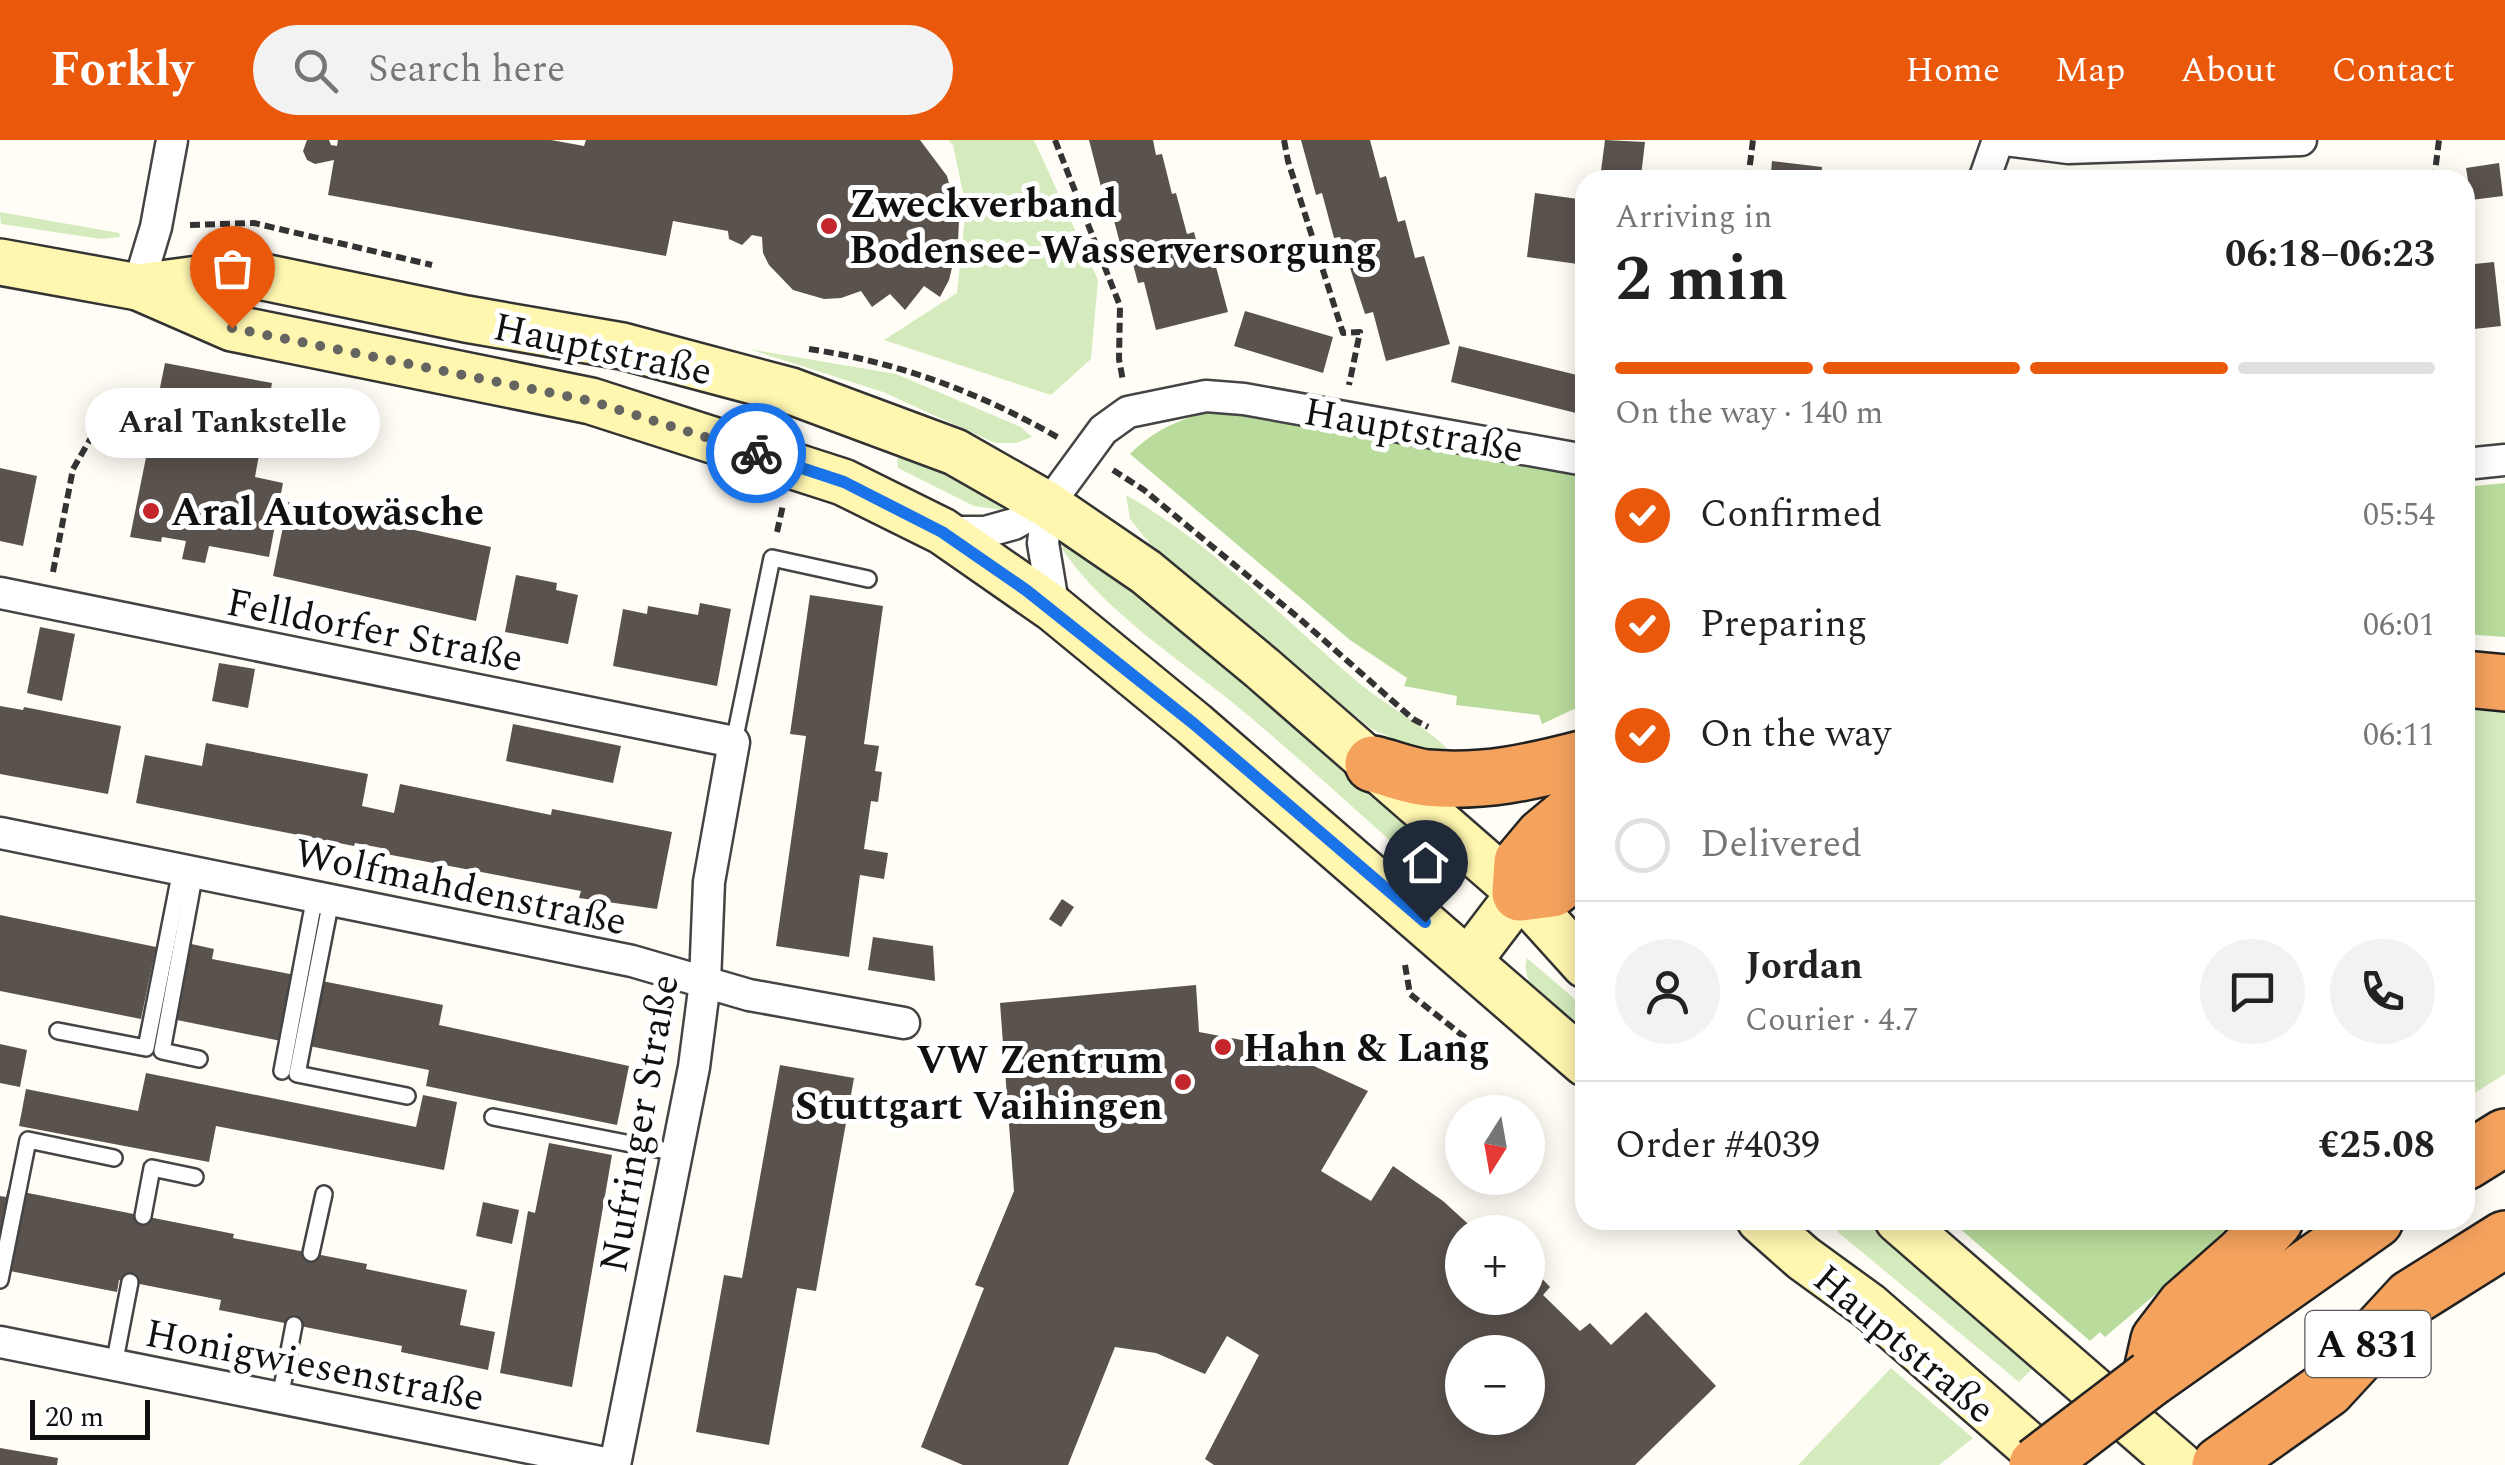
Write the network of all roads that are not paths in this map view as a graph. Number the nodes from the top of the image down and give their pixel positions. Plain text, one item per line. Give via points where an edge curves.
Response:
1 (172, 140) edge
2 (2001, 140) edge
3 (2301, 140) edge
4 (1988, 170) edge
5 (0, 262) edge
6 (138, 287) junction
7 (876, 420) junction
8 (1575, 458) edge
9 (2505, 460) edge
10 (2475, 463) edge
11 (844, 482) junction
12 (1048, 505) junction
13 (942, 532) junction
14 (868, 579) dead end
15 (0, 593) edge
16 (1054, 609) junction
17 (2475, 680) edge
18 (2505, 683) edge
19 (734, 742) junction
20 (1575, 761) edge
21 (1373, 764) junction
22 (1575, 810) edge
23 (0, 832) edge
24 (188, 871) junction
25 (1575, 871) edge
26 (1520, 893) junction
27 (323, 898) junction
28 (1575, 954) edge
29 (1469, 960) junction
30 (705, 982) junction
31 (904, 1022) dead end
32 (58, 1031) dead end
33 (1575, 1054) edge
34 (199, 1058) dead end
35 (282, 1071) dead end
36 (406, 1096) dead end
37 (492, 1117) dead end
38 (2505, 1136) edge
39 (677, 1153) junction
40 (2475, 1156) edge
41 (114, 1158) dead end
42 (196, 1177) dead end
43 (324, 1194) dead end
44 (143, 1216) dead end
45 (1910, 1230) edge
46 (2266, 1230) edge
47 (2361, 1230) edge
48 (1808, 1239) edge
49 (2505, 1239) edge
50 (312, 1253) dead end
51 (0, 1280) edge
52 (130, 1282) dead end
53 (294, 1324) dead end
54 (0, 1342) edge
55 (114, 1365) junction
56 (2151, 1378) junction
57 (280, 1398) junction
58 (2227, 1460) edge
59 (615, 1465) edge
60 (2037, 1465) edge
61 (2051, 1465) edge
62 (2180, 1465) edge

1 - 6 street
2 - 3 street via 2068,148
2 - 4 street
5 - 6 main road, Hauptstraße
6 - 7 main road, Hauptstraße via 244,273 622,346
6 - 11 main road, Hauptstraße via 232,328 591,401
7 - 11 main road via 880,448 871,469
7 - 12 main road, Hauptstraße via 955,452
8 - 12 street, Hauptstraße via 1206,396 1128,412 1103,430
9 - 10 street
11 - 13 main road, Hauptstraße
12 - 13 street, Hauptstraße via 985,532
12 - 16 street via 1043,543
12 - 21 main road, Hauptstraße via 1146,572
13 - 16 main road, Hauptstraße
14 - 19 lane, Nufringer Straße via 772,558
15 - 19 street, Felldorfer Straße
16 - 29 main road, Hauptstraße
17 - 18 highway
19 - 30 street, Nufringer Straße via 709,882
20 - 21 highway via 1488,778 1424,778
21 - 26 main road, Hauptstraße
22 - 26 highway via 1522,862
23 - 24 street, Wolfmahdenstraße
24 - 27 street, Wolfmahdenstraße
24 - 32 lane via 146,1048
24 - 34 lane via 162,1051
25 - 26 highway via 1552,888
26 - 28 main road, Hauptstraße
26 - 29 main road
27 - 30 street, Wolfmahdenstraße
27 - 35 lane
27 - 36 lane via 297,1074
29 - 33 main road, Hauptstraße
30 - 31 street, Wolfmahdenstraße
30 - 39 street, Nufringer Straße
37 - 39 lane
38 - 40 highway
39 - 59 street, Nufringer Straße
41 - 51 lane via 28,1140
42 - 44 lane via 152,1168
43 - 50 lane
45 - 62 main road
46 - 56 highway via 2185,1306 2159,1340
47 - 56 highway, A 831
48 - 61 main road, Hauptstraße via 1870,1306
49 - 58 highway, A 831 via 2411,1298 2327,1389
52 - 55 lane
53 - 57 lane
54 - 55 street, Honigwiesenstraße
55 - 57 street, Honigwiesenstraße
56 - 60 highway, A 831, bridge
57 - 59 street, Honigwiesenstraße

